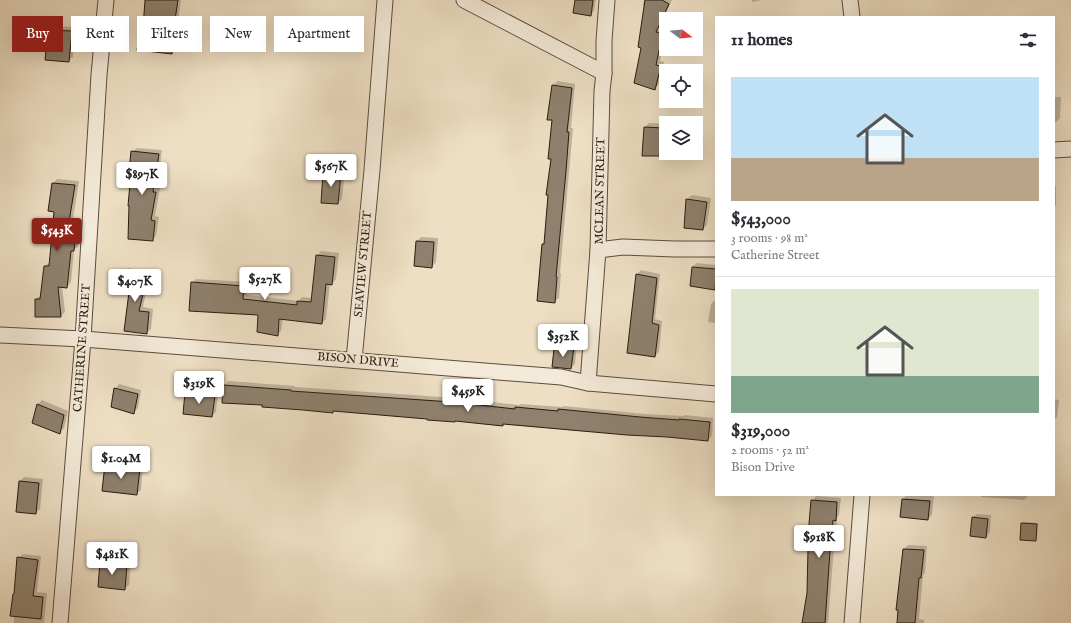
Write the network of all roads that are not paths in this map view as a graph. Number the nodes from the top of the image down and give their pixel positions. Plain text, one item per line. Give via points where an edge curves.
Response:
1 (106, 0) edge
2 (385, 0) edge
3 (464, 0) edge
4 (607, 0) edge
5 (850, 0) edge
6 (852, 16) edge
7 (604, 73) junction
8 (1071, 149) edge
9 (1055, 150) edge
10 (715, 249) edge
11 (598, 250) junction
12 (0, 335) edge
13 (83, 339) junction
14 (354, 360) junction
15 (588, 382) junction
16 (715, 394) edge
17 (862, 496) edge
18 (60, 623) edge
19 (852, 623) edge

1 - 13 street, CATHERINE STREET
2 - 14 street, SEAVIEW STREET
3 - 7 street
4 - 7 street, MCLEAN STREET
5 - 6 street
7 - 11 street, MCLEAN STREET
8 - 9 street
10 - 11 street via 623,247
11 - 15 street, MCLEAN STREET
12 - 13 street, BISON DRIVE
13 - 14 street, BISON DRIVE
13 - 18 street, CATHERINE STREET
14 - 15 street, BISON DRIVE via 561,377
15 - 16 street, BISON DRIVE
17 - 19 street

